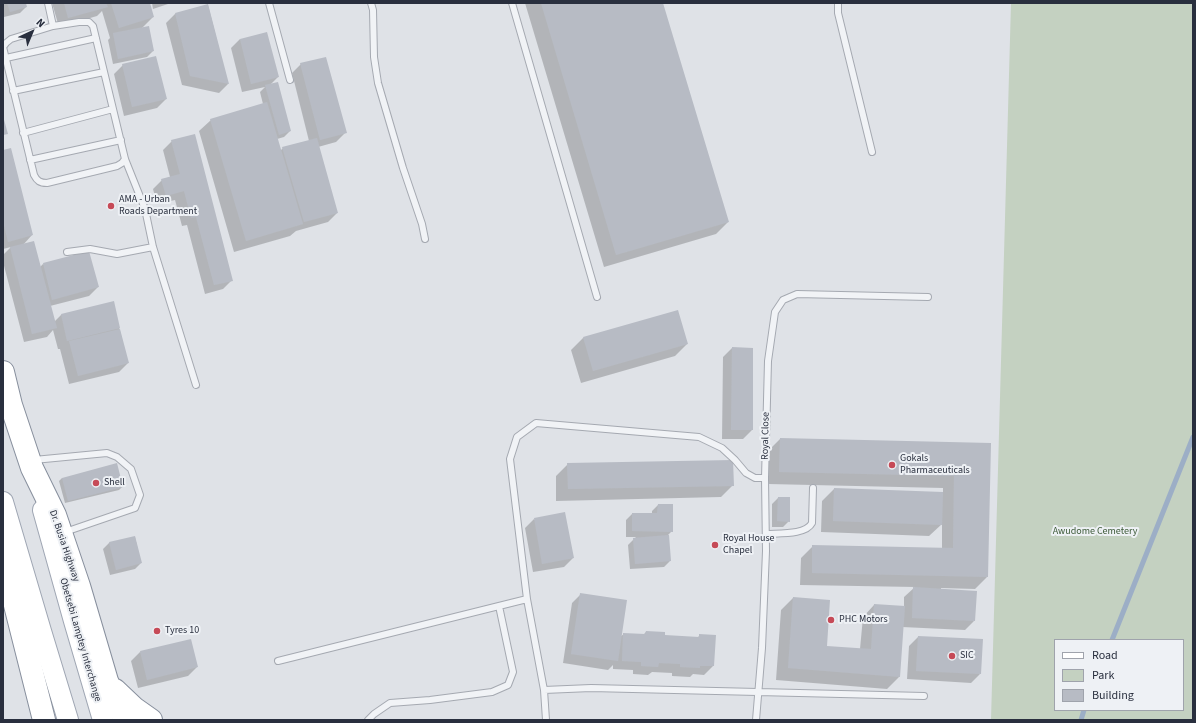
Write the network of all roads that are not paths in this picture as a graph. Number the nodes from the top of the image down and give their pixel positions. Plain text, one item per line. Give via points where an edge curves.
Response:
1 (48, 3) edge
2 (269, 3) edge
3 (371, 3) edge
4 (512, 3) edge
5 (838, 3) edge
6 (53, 26) junction
7 (96, 38) junction
8 (6, 58) junction
9 (104, 72) junction
10 (290, 80) dead end
11 (13, 91) junction
12 (113, 109) junction
13 (24, 133) junction
14 (121, 140) junction
15 (872, 152) dead end
16 (125, 159) junction
17 (30, 160) junction
18 (425, 239) dead end
19 (153, 247) junction
20 (67, 252) dead end
21 (597, 297) dead end
22 (928, 297) dead end
23 (3, 372) edge
24 (196, 385) dead end
25 (31, 465) junction
26 (765, 478) junction
27 (813, 488) dead end
28 (3, 502) edge
29 (3, 520) edge
30 (61, 534) junction
31 (766, 534) junction
32 (6, 557) edge
33 (527, 599) junction
34 (499, 606) junction
35 (278, 661) dead end
36 (107, 681) junction
37 (544, 690) junction
38 (758, 692) junction
39 (924, 696) dead end
40 (42, 718) edge
41 (68, 720) edge
42 (103, 720) edge
43 (125, 720) edge
44 (151, 720) edge
45 (368, 720) edge
46 (546, 720) edge
47 (756, 720) edge

1 - 6 lane
2 - 10 lane
3 - 18 lane via 378,84
4 - 21 lane
5 - 15 lane via 838,13
6 - 7 lane via 89,22 93,26
6 - 8 lane via 10,39 3,46
7 - 8 lane
7 - 9 lane
8 - 11 lane
9 - 11 lane
9 - 12 lane
11 - 13 lane
12 - 13 lane
12 - 14 lane
13 - 17 lane
14 - 16 lane
14 - 17 lane
16 - 17 lane via 117,166 47,183 37,180
16 - 19 lane via 145,208
19 - 20 lane via 117,254 90,249
19 - 24 lane
22 - 26 lane, Royal Close via 797,294 783,300 775,312 768,361
23 - 25 highway, Dr. Busia Highway
25 - 30 highway, Dr. Busia Highway via 55,514
25 - 30 lane via 107,453 117,456 131,469 140,495 135,508
25 - 42 main road, Obetsebi Lamptey Interchange
26 - 31 lane, Royal Close
26 - 33 lane via 755,478 746,473 722,448 699,437 536,423 517,437 510,459
27 - 31 lane via 810,526 804,531
28 - 41 main road
29 - 32 highway
30 - 36 highway, Dr. Busia Highway
31 - 38 lane, Royal Close
32 - 40 highway
33 - 34 lane
33 - 37 lane
34 - 35 lane
34 - 45 lane via 514,672 508,685 492,692 390,703
36 - 43 highway, Dr. Busia Highway
36 - 44 highway via 134,708
37 - 38 lane via 591,688
37 - 46 lane
38 - 39 lane
38 - 47 lane, Royal Close

